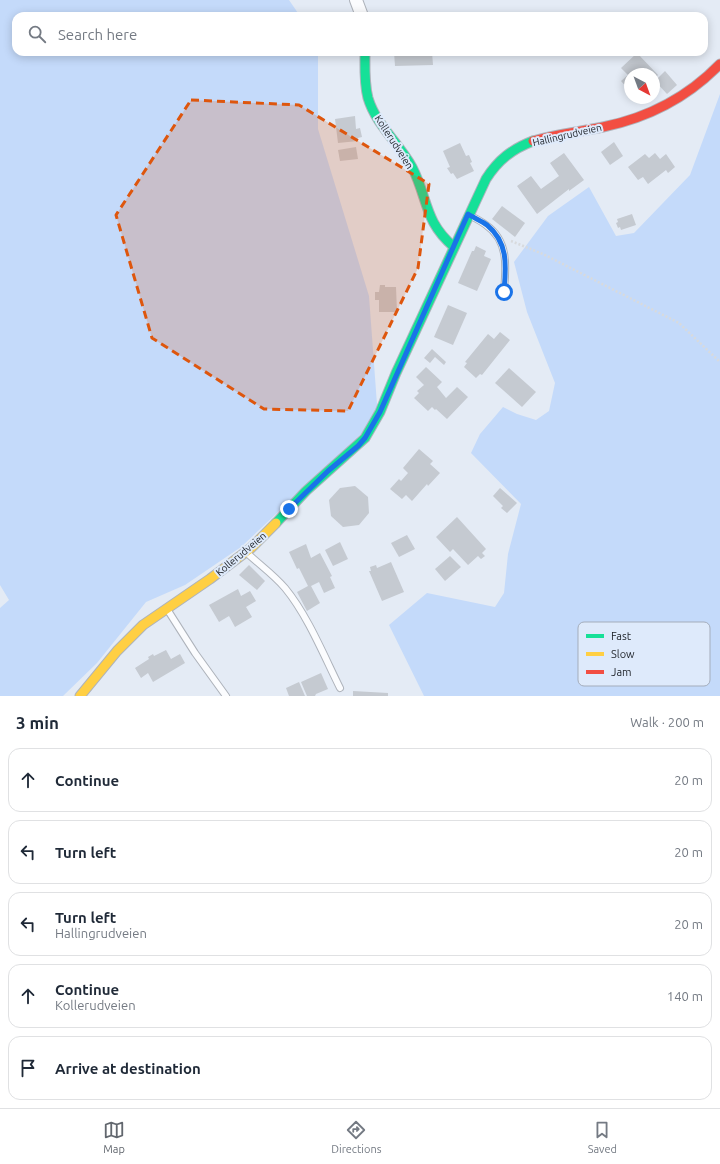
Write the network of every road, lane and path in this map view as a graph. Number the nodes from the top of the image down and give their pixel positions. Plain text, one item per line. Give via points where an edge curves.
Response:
1 (356, 0) edge
2 (360, 12) edge
3 (365, 56) edge
4 (720, 64) edge
5 (468, 214) junction
6 (498, 236) junction
7 (454, 247) junction
8 (504, 292) dead end
9 (720, 362) edge
10 (246, 552) junction
11 (166, 608) junction
12 (340, 688) dead end
13 (80, 696) edge
14 (226, 696) edge

1 - 2 street
3 - 7 street, Kollerudveien via 365,80 374,111 411,166 434,226
4 - 5 street, Hallingrudveien via 690,91 645,115 540,139 508,152 495,165
5 - 6 lane via 487,225
5 - 7 street, Hallingrudveien
6 - 8 lane via 505,255
6 - 9 path via 543,254 680,323
7 - 10 street, Kollerudveien via 370,430 358,446 328,471
10 - 11 street, Kollerudveien
10 - 12 lane via 276,578 294,599
11 - 13 street, Kollerudveien via 143,625 117,651
11 - 14 lane via 190,647

